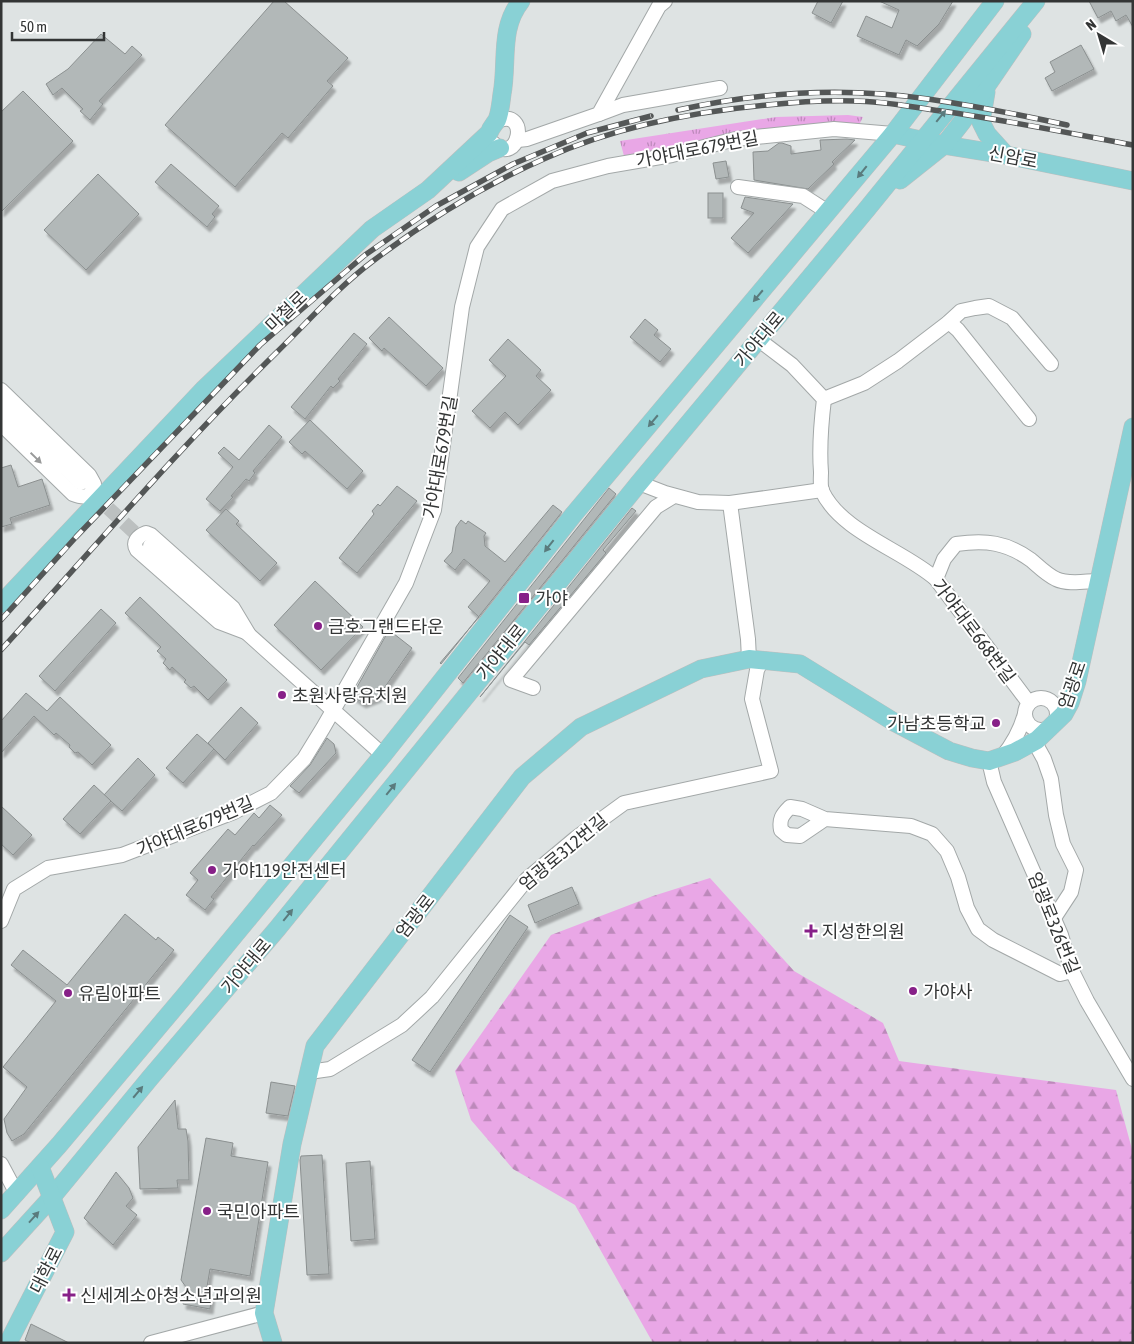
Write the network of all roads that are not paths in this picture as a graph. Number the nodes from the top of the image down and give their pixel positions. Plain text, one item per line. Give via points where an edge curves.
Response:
1 (521, 1) edge
2 (665, 1) edge
3 (995, 1) edge
4 (1036, 1) edge
5 (1045, 1) edge
6 (955, 55) junction
7 (985, 75) junction
8 (720, 88) dead end
9 (599, 114) junction
10 (493, 127) junction
11 (893, 134) junction
12 (518, 140) junction
13 (922, 140) junction
14 (944, 145) junction
15 (500, 148) junction
16 (986, 151) junction
17 (1006, 155) junction
18 (908, 173) junction
19 (1133, 181) edge
20 (738, 187) dead end
21 (428, 190) junction
22 (867, 209) junction
23 (828, 212) junction
24 (949, 322) junction
25 (759, 340) junction
26 (1051, 364) dead end
27 (2, 398) edge
28 (824, 399) junction
29 (1029, 419) dead end
30 (1, 424) edge
31 (1133, 427) edge
32 (639, 482) junction
33 (81, 483) tunnel mouth
34 (822, 490) junction
35 (96, 495) junction
36 (674, 496) junction
37 (730, 503) junction
38 (150, 546) tunnel mouth
39 (936, 579) junction
40 (1098, 581) junction
41 (1, 604) edge
42 (248, 633) junction
43 (755, 660) junction
44 (533, 688) dead end
45 (1075, 688) junction
46 (1052, 702) junction
47 (1027, 708) junction
48 (333, 711) junction
49 (1052, 725) junction
50 (1034, 742) junction
51 (383, 755) junction
52 (995, 759) junction
53 (825, 819) junction
54 (1054, 918) junction
55 (1, 921) edge
56 (1072, 971) junction
57 (309, 1072) junction
58 (1133, 1079) edge
59 (1, 1164) edge
60 (40, 1167) junction
61 (17, 1194) junction
62 (52, 1197) junction
63 (1, 1210) edge
64 (1, 1253) edge
65 (264, 1313) junction
66 (8, 1343) edge
67 (151, 1343) edge
68 (273, 1343) edge

1 - 10 main road via 509,23 503,91
2 - 9 street
3 - 6 main road, 가야대로
4 - 7 main road, 가야대로
5 - 7 main road
6 - 7 main road via 955,69 965,76
6 - 11 main road, 가야대로
13 -> 7 main road, 가야대로
7 - 14 main road
7 - 17 main road via 981,122
8 - 9 street via 623,106
9 - 12 street
10 - 12 street via 506,119 516,124
10 - 15 street via 492,142
10 - 21 main road, 마철로
11 - 13 main road, 신암로
11 -> 23 main road, 가야대로
11 - 48 street, 가야대로679번길 via 834,129 736,139 552,181 502,209 477,247 462,307 434,510 406,583
12 - 15 street via 510,147
13 - 14 main road, 신암로
13 - 22 main road, 가야대로
14 - 16 main road, 신암로
14 - 18 main road
15 - 21 main road
16 - 17 main road, 신암로
16 - 18 main road via 943,159
17 - 19 main road, 신암로
18 - 22 main road
20 - 23 street via 803,196
21 - 35 main road, 마철로 via 365,235
22 - 25 main road, 가야대로
23 -> 51 main road, 가야대로 via 574,514
24 - 26 street via 961,311 989,306 1012,318
24 - 28 street via 864,383
24 - 29 street
25 - 28 street via 792,365
25 - 32 main road, 가야대로
27 - 33 street
27 - 35 street via 89,475
28 - 34 street via 819,444
30 -> 35 street via 73,494 81,497
31 - 40 main road, 엄광로
32 - 36 street
62 -> 32 main road, 가야대로 via 277,929
34 - 37 street
34 - 39 street, 가야대로668번길 via 840,515 923,567
35 - 41 main road, 마철로
36 - 37 street via 698,502
36 - 44 street via 656,507 511,680
37 - 43 street via 748,639
38 - 42 street
39 - 40 street via 944,559 956,544 979,541 1006,546 1056,580
39 - 47 street, 가야대로668번길
40 - 45 main road, 엄광로
42 - 42 street via 233,608 151,535 140,535 134,546 137,550 219,622
42 - 48 street
43 - 52 main road, 엄광로 via 800,664 894,722 949,751 972,758
43 - 57 main road, 엄광로 via 701,669 581,727 522,777 315,1046
43 - 57 street, 엄광로312번길 via 757,670 752,699 771,772 624,803 527,879 432,998 402,1025 330,1069
45 - 46 street via 1062,699
45 - 49 main road, 엄광로 via 1064,714
46 - 47 street via 1040,698
46 - 49 street via 1057,709 1057,718
47 - 49 street, 가야대로668번길 via 1027,723 1034,729 1044,730
47 - 52 street via 1012,744
48 - 51 street
48 - 55 street, 가야대로679번길 via 304,759 271,792 234,812 122,855 48,868 14,889
49 - 50 main road, 엄광로
50 - 52 main road, 엄광로
50 - 54 street via 1051,779 1063,844 1076,870 1071,892
51 - 60 main road, 가야대로
52 - 54 street, 엄광로326번길 via 994,782
53 - 53 street via 790,807 781,816 781,830 788,835 800,836
53 - 56 street via 911,826 932,834 947,851 978,929 1060,974
54 - 56 street, 엄광로326번길
56 - 58 street, 엄광로326번길
57 - 65 main road, 엄광로 via 292,1144
59 - 61 street
60 - 61 main road, 가야대로
60 - 62 main road, 대학로
61 - 63 main road, 가야대로
64 -> 62 main road, 가야대로
62 - 66 main road, 대학로 via 66,1232
65 - 67 street
65 - 68 main road, 엄광로

